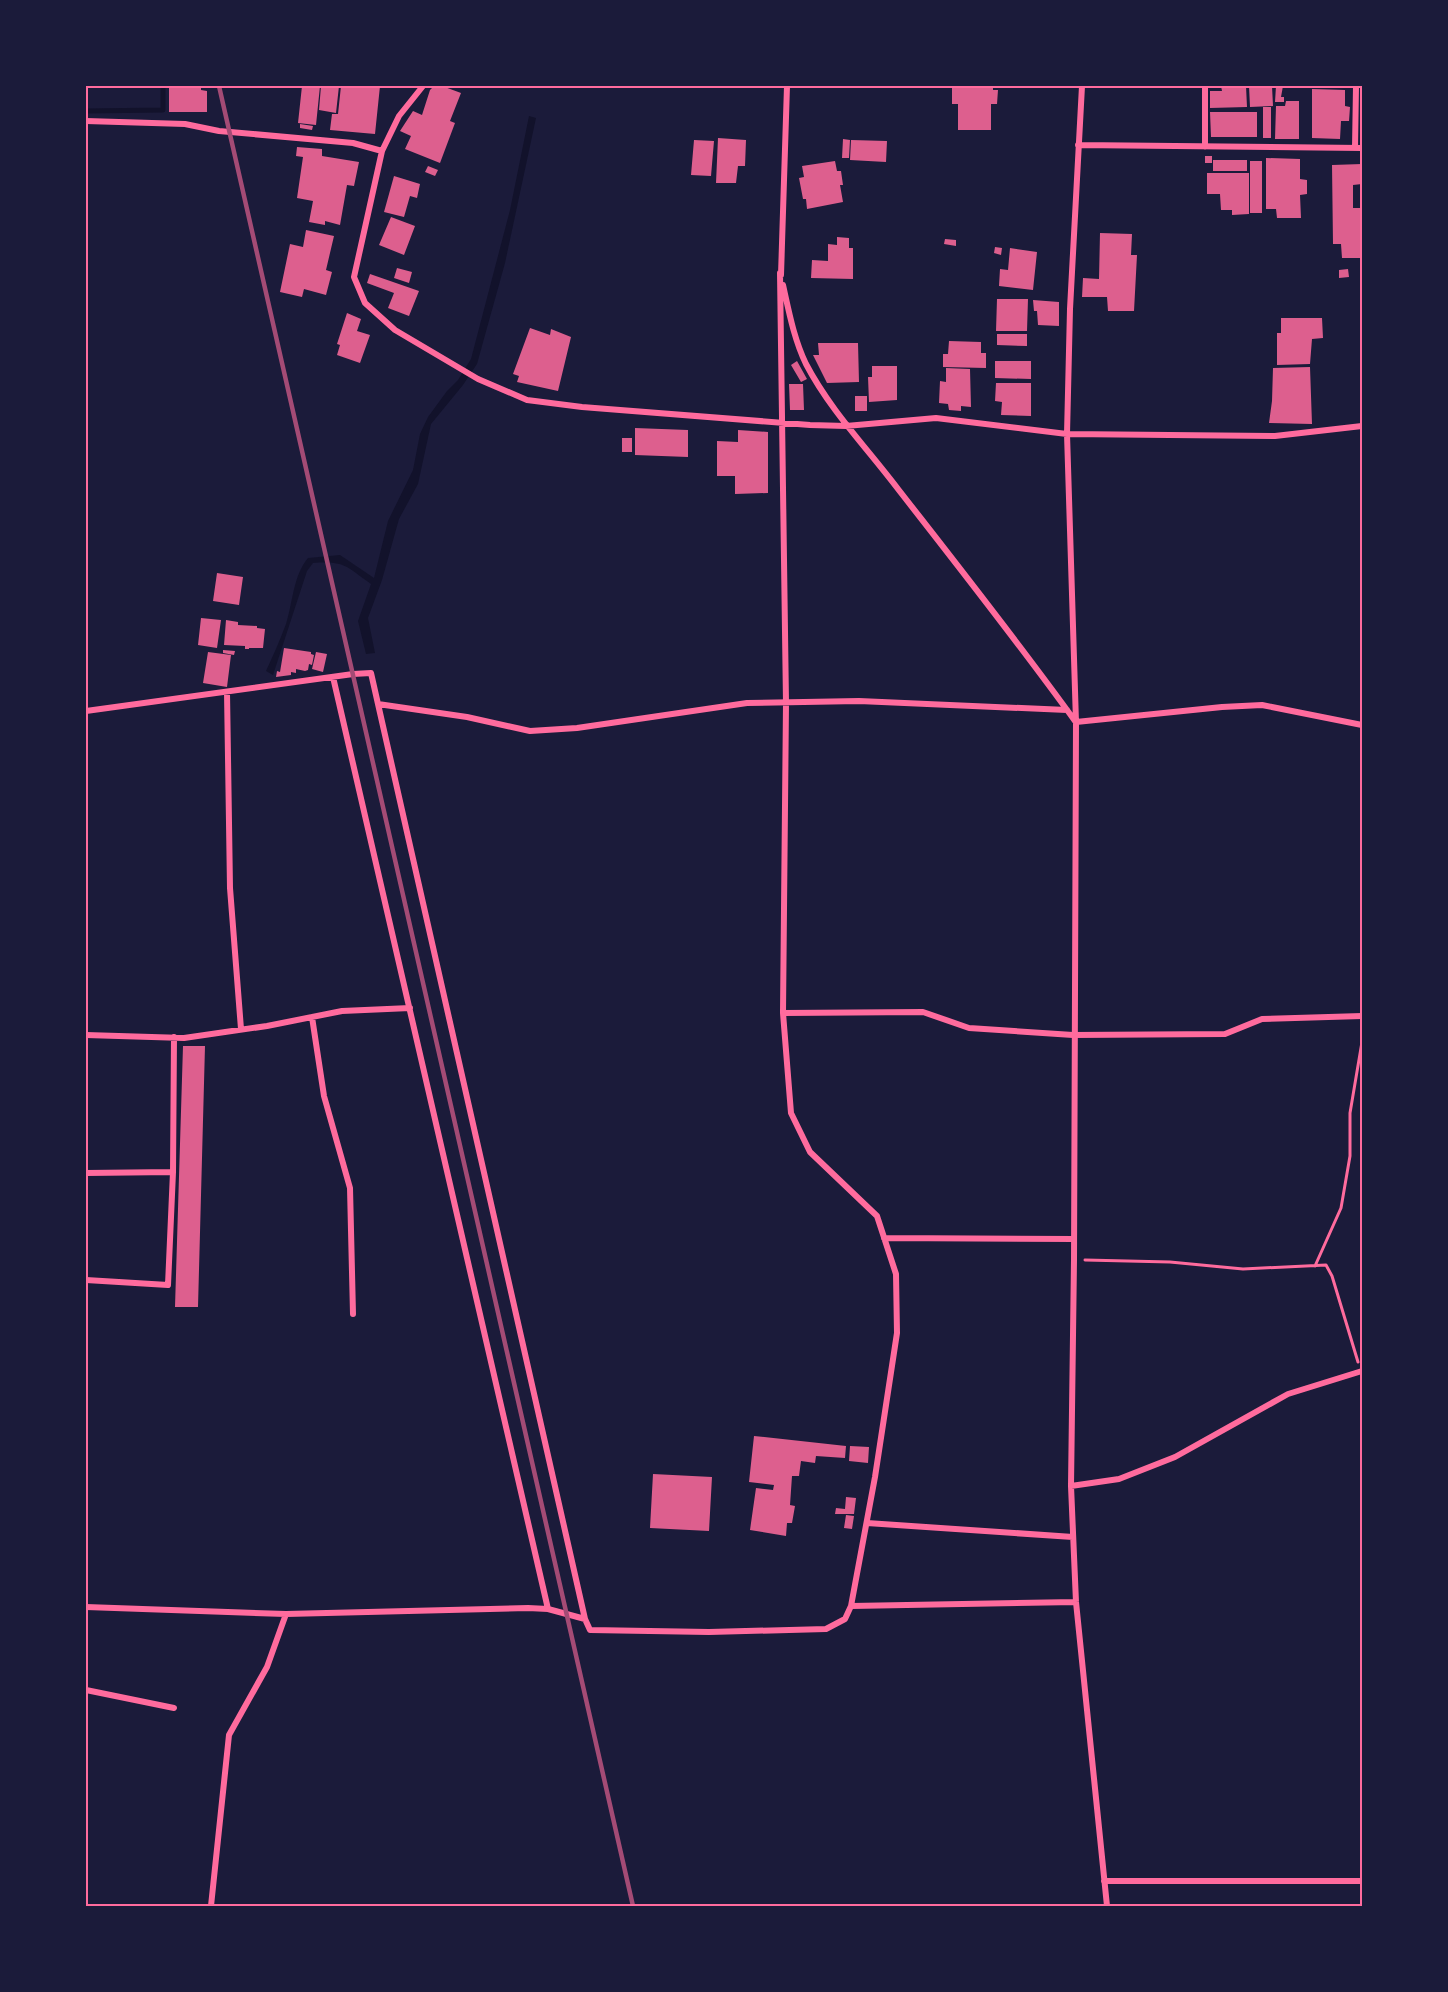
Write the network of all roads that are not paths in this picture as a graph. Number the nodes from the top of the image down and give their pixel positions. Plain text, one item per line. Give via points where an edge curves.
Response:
1 (423, 86) edge
2 (787, 86) edge
3 (1082, 86) edge
4 (1205, 86) edge
5 (1356, 86) edge
6 (86, 121) edge
7 (1078, 145) junction
8 (1205, 147) junction
9 (1359, 148) edge
10 (382, 151) junction
11 (780, 273) junction
12 (783, 423) junction
13 (846, 426) junction
14 (1362, 426) edge
15 (1067, 434) junction
16 (333, 677) junction
17 (227, 692) junction
18 (786, 702) junction
19 (378, 704) junction
20 (1067, 710) junction
21 (86, 711) edge
22 (1076, 722) junction
23 (1362, 725) edge
24 (410, 1008) junction
25 (783, 1013) junction
26 (1362, 1016) edge
27 (312, 1017) junction
28 (242, 1029) junction
29 (86, 1035) edge
30 (1073, 1035) junction
31 (174, 1037) junction
32 (173, 1172) junction
33 (86, 1173) edge
34 (884, 1238) junction
35 (1074, 1239) junction
36 (86, 1280) edge
37 (353, 1314) dead end
38 (1362, 1371) edge
39 (1071, 1486) junction
40 (867, 1523) junction
41 (1073, 1537) junction
42 (1076, 1602) junction
43 (851, 1606) junction
44 (86, 1607) edge
45 (548, 1609) junction
46 (286, 1614) junction
47 (585, 1619) junction
48 (86, 1690) edge
49 (174, 1708) dead end
50 (1104, 1881) junction
51 (1362, 1881) edge
52 (211, 1906) edge
53 (1107, 1906) edge

1 - 10 street via 399,116
2 - 11 street
3 - 7 street
4 - 8 street
5 - 9 street
6 - 10 street via 185,124 219,131 354,143
7 - 8 street
7 - 15 street
8 - 9 street
10 - 12 street via 354,277 365,303 395,330 478,379 527,400
11 - 12 street
11 - 13 street via 792,328 806,364
12 - 13 street
12 - 18 street
13 - 15 street via 936,418
13 - 20 street
14 - 15 street via 1275,436
15 - 22 street
16 - 17 street
16 - 19 street via 371,673
16 - 24 street
17 - 21 street
17 - 28 street via 230,888
18 - 19 street via 747,703 577,728 530,731
18 - 20 street via 859,701
18 - 25 street
19 - 47 street
20 - 22 street
22 - 23 street via 1262,705
22 - 30 street
24 - 27 street via 342,1011
24 - 45 street
25 - 30 street via 923,1012 969,1028
25 - 34 street via 791,1113 810,1152 877,1216
26 - 30 street via 1262,1019 1225,1034
27 - 28 street
27 - 37 street via 324,1096 350,1188
28 - 31 street
29 - 31 street
30 - 35 street
31 - 32 street
32 - 33 street
32 - 36 street via 168,1285
34 - 35 street
34 - 40 street via 896,1274 897,1333
35 - 39 street
38 - 39 street via 1288,1394 1175,1457 1119,1479
39 - 41 street
40 - 41 street
40 - 43 street
41 - 42 street
42 - 43 street
42 - 50 street
43 - 47 street via 845,1619 826,1629 590,1630
44 - 46 street
45 - 46 street
45 - 47 street
46 - 52 street via 267,1667 229,1736
48 - 49 street
50 - 51 street
50 - 53 street

